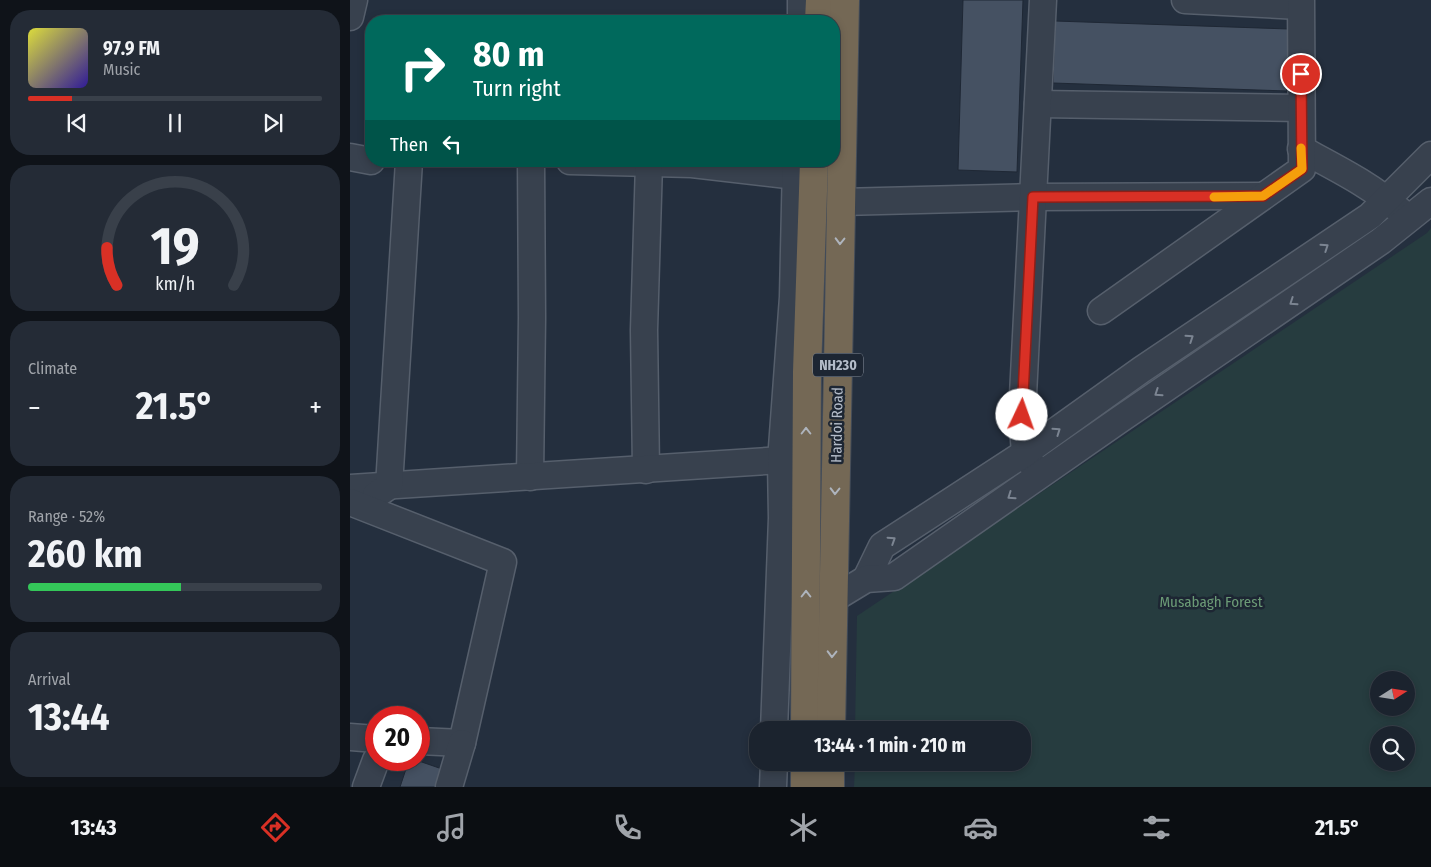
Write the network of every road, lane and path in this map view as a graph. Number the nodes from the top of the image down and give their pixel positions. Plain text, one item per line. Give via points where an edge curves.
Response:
1 (354, 0) edge
2 (801, 0) edge
3 (820, 0) edge
4 (845, 0) edge
5 (1043, 0) edge
6 (1185, 0) edge
7 (1300, 3) edge
8 (800, 15) edge
9 (820, 15) edge
10 (350, 18) edge
11 (1038, 104) junction
12 (1301, 108) junction
13 (1301, 150) junction
14 (1431, 155) edge
15 (350, 157) edge
16 (365, 160) edge
17 (409, 167) edge
18 (531, 167) edge
19 (649, 167) edge
20 (802, 167) edge
21 (1263, 196) junction
22 (1033, 197) junction
23 (1387, 199) junction
24 (1431, 201) edge
25 (841, 202) junction
26 (1409, 218) junction
27 (1101, 312) dead end
28 (1025, 453) junction
29 (794, 460) junction
30 (646, 470) junction
31 (1039, 476) junction
32 (530, 477) junction
33 (389, 486) junction
34 (354, 499) edge
35 (866, 580) junction
36 (833, 599) junction
37 (774, 721) edge
38 (805, 721) edge
39 (831, 721) edge
40 (350, 737) edge
41 (365, 738) edge
42 (430, 742) edge
43 (462, 743) junction
44 (372, 771) edge
45 (774, 771) edge
46 (805, 771) edge
47 (830, 771) edge
48 (366, 787) edge
49 (449, 787) edge
50 (773, 787) edge
51 (805, 787) edge
52 (830, 787) edge

1 - 10 street
2 - 8 street
3 - 9 highway
4 - 25 highway, Hardoi Road / NH230
5 - 11 street
6 - 7 street
7 - 12 street
11 - 12 street
11 - 22 street
12 - 13 street
13 - 21 street via 1302,169
13 - 23 street via 1357,179
14 - 23 street
15 - 16 street
17 - 33 street
18 - 32 street
19 - 30 street via 644,330
20 - 29 highway, Hardoi Road / NH230 via 807,362
21 - 22 street
21 - 27 street
22 - 25 street
22 - 28 street via 1022,415
23 - 26 street
28 -> 23 street via 1141,370 1370,216
24 - 26 street
25 -> 36 highway, Hardoi Road / NH230
26 -> 31 street via 1381,241
28 - 31 street
35 -> 28 street via 882,546
29 - 30 street
29 - 37 street via 782,518
38 -> 29 highway, Hardoi Road / NH230
30 - 32 street
31 -> 35 street via 894,577
32 - 33 street
33 - 34 street
34 - 43 street via 503,562
35 - 36 street
36 -> 39 highway, Hardoi Road / NH230
40 - 41 street
42 - 43 street
43 - 49 street
44 - 48 street
45 - 50 street
46 - 51 highway
47 - 52 highway

